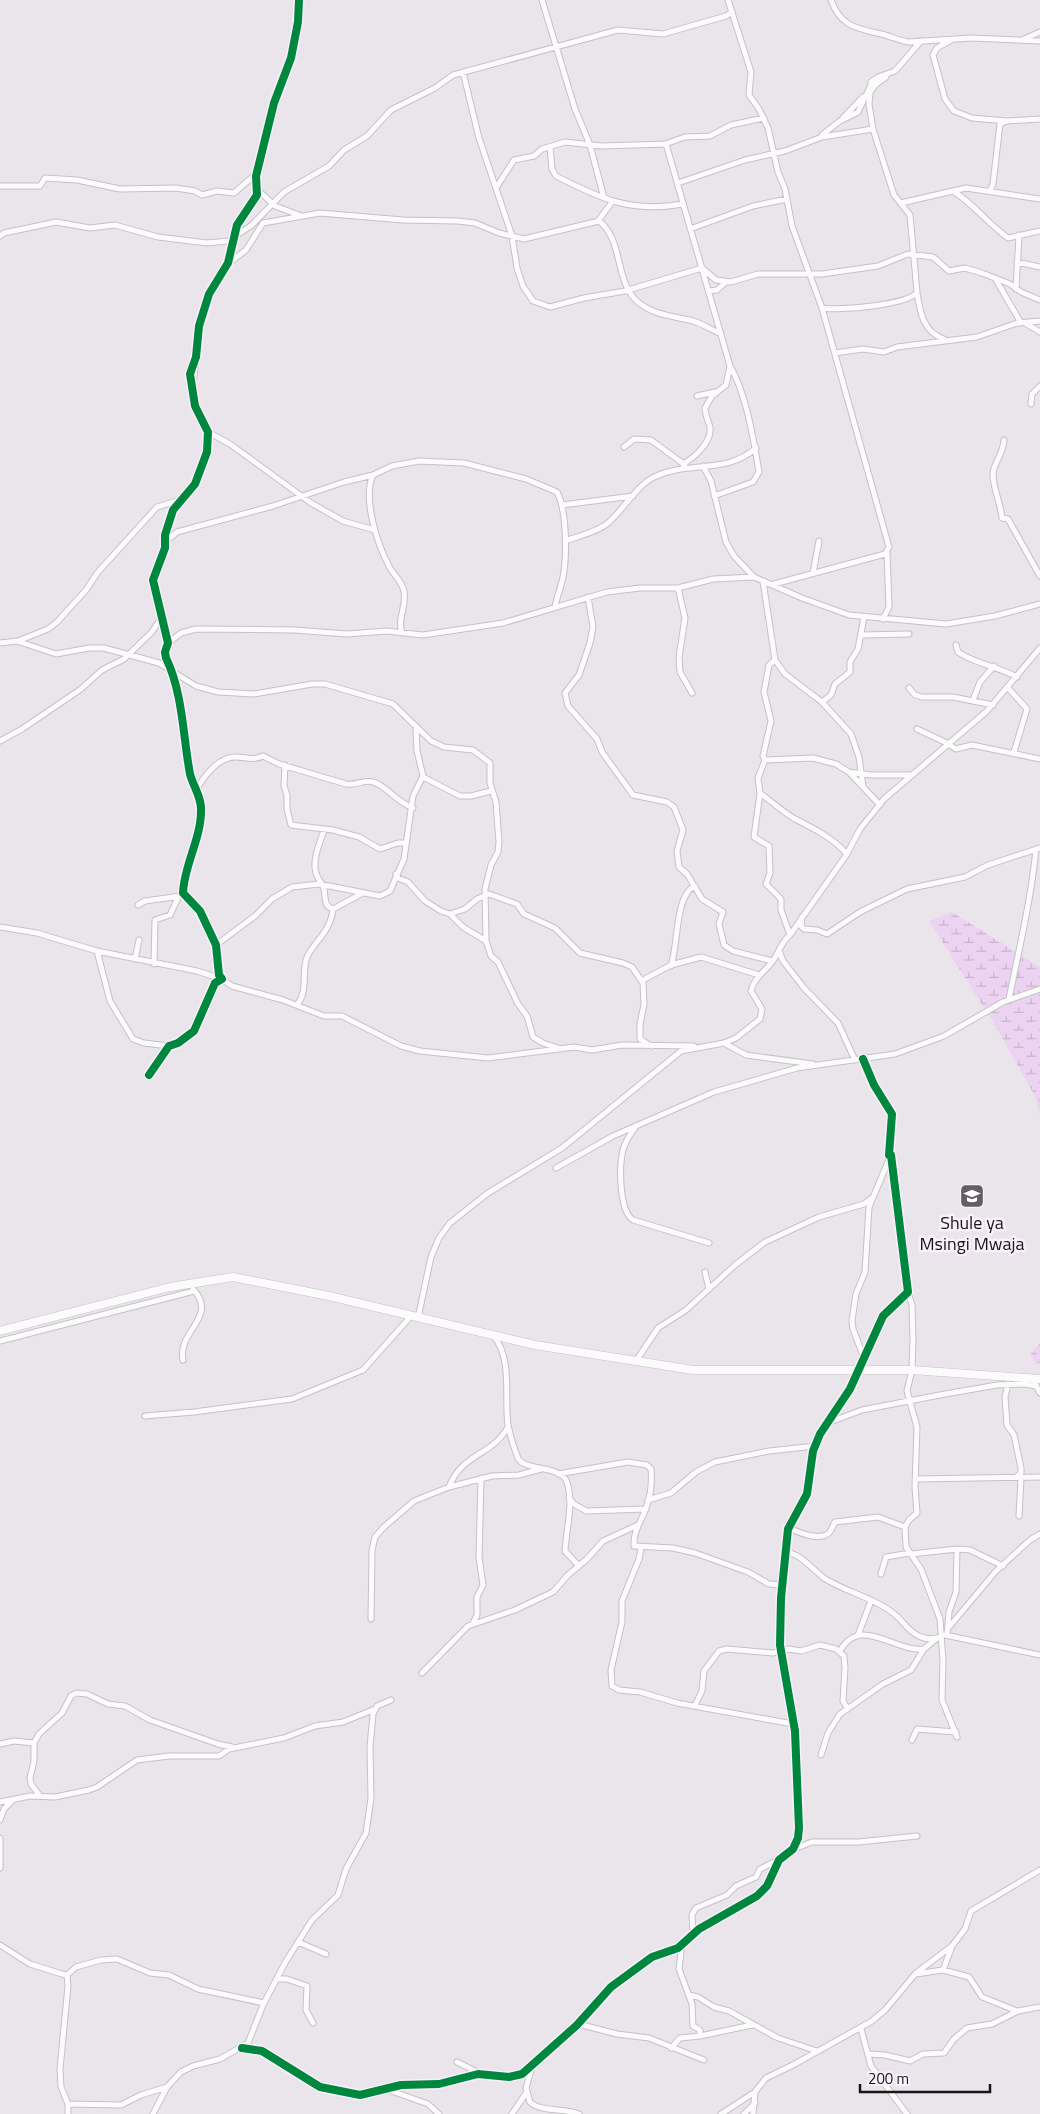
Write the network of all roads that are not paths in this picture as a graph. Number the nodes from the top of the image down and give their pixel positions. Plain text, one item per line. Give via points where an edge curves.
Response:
1 (299, 0) edge
2 (542, 0) edge
3 (728, 0) edge
4 (831, 0) edge
5 (732, 12) junction
6 (1040, 32) edge
7 (953, 39) junction
8 (1024, 40) junction
9 (921, 41) junction
10 (1040, 41) edge
11 (555, 47) junction
12 (895, 71) junction
13 (463, 72) junction
14 (871, 85) junction
15 (871, 92) junction
16 (764, 118) junction
17 (1040, 119) edge
18 (1007, 121) junction
19 (873, 129) junction
20 (865, 131) junction
21 (875, 136) junction
22 (820, 137) junction
23 (665, 144) junction
24 (590, 145) junction
25 (550, 147) junction
26 (774, 153) junction
27 (258, 172) junction
28 (678, 183) junction
29 (0, 186) edge
30 (496, 188) junction
31 (258, 190) junction
32 (953, 191) junction
33 (990, 191) junction
34 (604, 198) junction
35 (787, 199) junction
36 (1040, 199) edge
37 (273, 202) junction
38 (612, 202) junction
39 (901, 203) junction
40 (683, 204) junction
41 (299, 215) junction
42 (598, 221) junction
43 (690, 229) junction
44 (1040, 231) edge
45 (1019, 235) junction
46 (0, 236) edge
47 (512, 236) junction
48 (234, 238) junction
49 (914, 254) junction
50 (1017, 262) junction
51 (228, 263) junction
52 (1040, 266) edge
53 (702, 268) junction
54 (809, 274) junction
55 (996, 280) junction
56 (726, 282) junction
57 (1016, 288) junction
58 (629, 290) junction
59 (709, 291) junction
60 (917, 292) junction
61 (1040, 300) edge
62 (822, 308) junction
63 (1040, 321) edge
64 (1023, 323) junction
65 (1040, 332) edge
66 (721, 334) junction
67 (946, 339) junction
68 (835, 353) junction
69 (730, 366) junction
70 (1040, 386) edge
71 (718, 391) junction
72 (697, 396) dead end
73 (1031, 404) dead end
74 (208, 432) junction
75 (1004, 440) dead end
76 (624, 447) dead end
77 (756, 448) junction
78 (686, 465) junction
79 (703, 466) junction
80 (373, 475) junction
81 (301, 496) junction
82 (633, 496) junction
83 (714, 496) junction
84 (181, 500) junction
85 (562, 506) junction
86 (375, 530) junction
87 (172, 534) junction
88 (165, 535) junction
89 (566, 540) junction
90 (819, 542) dead end
91 (165, 548) junction
92 (887, 552) junction
93 (813, 573) junction
94 (1040, 576) edge
95 (754, 577) junction
96 (762, 581) junction
97 (774, 584) junction
98 (678, 588) junction
99 (588, 597) junction
100 (1040, 604) edge
101 (555, 607) junction
102 (864, 617) junction
103 (161, 618) junction
104 (883, 619) junction
105 (402, 633) junction
106 (909, 634) dead end
107 (861, 635) junction
108 (17, 641) junction
109 (0, 643) edge
110 (168, 643) junction
111 (956, 645) dead end
112 (1040, 648) edge
113 (129, 654) junction
114 (775, 660) junction
115 (994, 666) junction
116 (170, 668) junction
117 (1018, 677) junction
118 (909, 688) dead end
119 (1008, 688) junction
120 (692, 693) dead end
121 (972, 700) junction
122 (822, 702) junction
123 (992, 705) junction
124 (416, 729) junction
125 (917, 729) dead end
126 (0, 741) edge
127 (949, 744) junction
128 (1014, 752) junction
129 (1040, 758) edge
130 (765, 760) junction
131 (285, 765) junction
132 (849, 772) junction
133 (862, 774) junction
134 (911, 775) junction
135 (422, 777) junction
136 (863, 787) junction
137 (198, 788) dead end
138 (491, 791) junction
139 (760, 793) junction
140 (880, 805) junction
141 (413, 808) junction
142 (324, 830) junction
143 (405, 843) junction
144 (1038, 849) edge
145 (847, 854) junction
146 (396, 874) junction
147 (324, 884) junction
148 (695, 886) junction
149 (363, 894) junction
150 (181, 895) junction
151 (484, 896) junction
152 (138, 905) dead end
153 (333, 909) junction
154 (450, 914) junction
155 (802, 914) junction
156 (0, 927) edge
157 (790, 935) junction
158 (139, 940) dead end
159 (486, 941) junction
160 (216, 944) junction
161 (97, 951) junction
162 (779, 951) junction
163 (135, 959) junction
164 (772, 961) junction
165 (154, 964) junction
166 (670, 966) junction
167 (759, 975) junction
168 (222, 978) junction
169 (642, 980) junction
170 (1040, 989) edge
171 (1009, 999) junction
172 (297, 1005) junction
173 (724, 1043) junction
174 (169, 1046) junction
175 (652, 1047) junction
176 (699, 1047) junction
177 (560, 1049) junction
178 (863, 1059) junction
179 (855, 1060) junction
180 (816, 1064) junction
181 (149, 1075) dead end
182 (636, 1126) junction
183 (891, 1155) junction
184 (556, 1168) dead end
185 (872, 1198) junction
186 (709, 1243) dead end
187 (706, 1272) dead end
188 (188, 1284) junction
189 (709, 1289) junction
190 (194, 1291) junction
191 (908, 1292) junction
192 (414, 1317) junction
193 (0, 1331) edge
194 (493, 1335) junction
195 (0, 1340) edge
196 (864, 1358) junction
197 (183, 1360) dead end
198 (635, 1362) junction
199 (859, 1370) junction
200 (912, 1370) junction
201 (1036, 1381) edge
202 (1008, 1384) junction
203 (1040, 1393) edge
204 (911, 1402) junction
205 (145, 1416) dead end
206 (825, 1424) junction
207 (508, 1427) junction
208 (815, 1446) junction
209 (541, 1469) junction
210 (558, 1474) junction
211 (1040, 1477) edge
212 (481, 1478) junction
213 (1018, 1478) junction
214 (916, 1479) junction
215 (449, 1486) junction
216 (569, 1498) junction
217 (648, 1500) junction
218 (646, 1508) junction
219 (1019, 1516) dead end
220 (638, 1525) junction
221 (789, 1527) junction
222 (905, 1527) junction
223 (1040, 1534) edge
224 (1033, 1538) junction
225 (1040, 1542) edge
226 (641, 1548) junction
227 (957, 1549) junction
228 (786, 1552) junction
229 (910, 1554) junction
230 (579, 1566) junction
231 (1003, 1566) junction
232 (881, 1574) dead end
233 (782, 1586) junction
234 (871, 1601) junction
235 (371, 1619) dead end
236 (472, 1623) junction
237 (949, 1627) junction
238 (858, 1635) junction
239 (941, 1636) junction
240 (924, 1649) junction
241 (840, 1651) junction
242 (781, 1652) junction
243 (1040, 1655) edge
244 (422, 1673) dead end
245 (391, 1700) dead end
246 (694, 1705) junction
247 (848, 1708) junction
248 (375, 1709) junction
249 (793, 1724) junction
250 (912, 1740) dead end
251 (34, 1743) junction
252 (0, 1744) edge
253 (236, 1748) junction
254 (821, 1755) dead end
255 (40, 1796) junction
256 (13, 1799) junction
257 (0, 1802) edge
258 (0, 1816) edge
259 (917, 1836) dead end
260 (0, 1838) edge
261 (789, 1852) junction
262 (778, 1860) junction
263 (0, 1868) edge
264 (1040, 1870) edge
265 (693, 1934) junction
266 (298, 1942) junction
267 (682, 1944) junction
268 (0, 1945) edge
269 (952, 1946) junction
270 (326, 1954) dead end
271 (944, 1970) junction
272 (915, 1974) junction
273 (67, 1975) junction
274 (276, 1979) junction
275 (689, 1995) junction
276 (264, 2003) junction
277 (1040, 2007) edge
278 (1018, 2011) junction
279 (313, 2023) dead end
280 (578, 2024) junction
281 (752, 2024) junction
282 (861, 2029) junction
283 (700, 2036) junction
284 (242, 2048) junction
285 (671, 2048) junction
286 (817, 2051) junction
287 (868, 2054) junction
288 (704, 2060) dead end
289 (457, 2062) dead end
290 (532, 2066) junction
291 (481, 2074) junction
292 (167, 2087) junction
293 (385, 2089) junction
294 (526, 2092) junction
295 (755, 2092) junction
296 (755, 2103) junction
297 (68, 2104) junction
298 (68, 2114) edge
299 (153, 2114) edge
300 (439, 2114) edge
301 (512, 2114) edge
302 (579, 2114) edge
303 (721, 2114) edge
304 (744, 2114) edge
305 (753, 2114) edge
306 (907, 2114) edge

1 - 27 street via 291,58 272,110
2 - 11 street
3 - 5 street
4 - 9 street via 841,18 857,30 908,42
5 - 11 street via 662,34 618,30
5 - 16 street via 751,72 749,95
6 - 8 street
7 - 8 street
7 - 9 street
7 - 18 street via 933,54 945,99 959,114
8 - 10 street
9 - 12 street
11 - 13 street
11 - 24 street via 577,117
12 - 14 street via 878,77
12 - 15 street via 875,85
13 - 30 street via 479,138
13 - 37 street via 449,76 435,88 391,110 367,136 344,150 329,166
14 - 15 street
14 - 22 street via 858,112
15 - 19 street via 869,104
16 - 23 street via 731,125 710,136 685,137
16 - 26 street
17 - 18 street
18 - 33 street via 998,129
19 - 20 street
19 - 21 street
20 - 21 street
20 - 22 street
21 - 39 street via 894,195
22 - 26 street
23 - 24 street
23 - 28 street
24 - 25 street via 568,142
24 - 34 street
25 - 30 street via 534,156 514,160
25 - 34 street via 556,176
26 - 28 street via 708,171
26 - 35 street
27 - 29 street via 233,194 217,191 201,195 172,188 120,189 77,180 46,178 40,186
27 - 31 street
28 - 40 street
30 - 47 street
31 - 37 street
31 - 48 street via 237,225
32 - 33 street via 966,188
32 - 39 street
32 - 45 street via 969,201 1008,238
33 - 36 street
34 - 38 street
35 - 43 street via 753,206
35 - 54 street via 792,226
37 - 41 street via 275,206
37 - 48 street via 252,225
38 - 40 street via 638,207
38 - 42 street
39 - 49 street via 910,215
40 - 43 street
41 - 47 street via 320,213 469,222
41 - 51 street via 263,223 246,250
42 - 47 street via 529,238
42 - 58 street via 609,233
43 - 53 street
44 - 45 street
45 - 50 street
46 - 48 street via 4,232 56,222 90,228 115,224 158,237 207,243 222,243
47 - 58 street via 519,277 538,305 550,307
48 - 51 street
49 - 54 street via 904,254 878,266
49 - 55 street via 934,257 949,270 965,268
49 - 60 street
50 - 52 street
50 - 57 street
51 - 74 street via 205,303 191,370 195,406
53 - 56 street via 716,280
53 - 58 street
53 - 59 street
54 - 56 street via 758,274
54 - 62 street
55 - 57 street
55 - 64 street
56 - 59 street
57 - 61 street
58 - 66 street via 638,302 654,313 692,321
59 - 66 street
60 - 62 street via 904,300 871,308
60 - 67 street via 925,324 933,334
62 - 68 street
63 - 64 street
64 - 65 street
64 - 67 street via 977,337
66 - 69 street
67 - 68 street via 884,352 864,349
68 - 92 street via 889,543
69 - 71 street via 726,385
69 - 77 street
70 - 73 street via 1032,394
71 - 72 street
71 - 78 street via 705,408 710,426 708,437
74 - 81 street via 230,444
74 - 84 street via 207,452 200,473 192,490
75 - 94 street via 1003,453 993,471 999,508 1002,518 1009,520
76 - 78 street via 634,439 651,440
77 - 79 street via 725,465
77 - 83 street via 760,472 757,479
78 - 79 street
78 - 82 street via 653,477
79 - 83 street via 711,480
80 - 81 street
80 - 85 street via 392,466 419,461 464,463 555,489
80 - 86 street via 368,490
81 - 86 street via 343,521
81 - 87 street
82 - 85 street
82 - 89 street via 603,526
83 - 95 street via 726,542
84 - 88 street via 173,510
84 - 108 street via 158,507 57,622
85 - 89 street
86 - 105 street via 389,566 403,588
87 - 88 street
87 - 91 street via 165,541
88 - 91 street
89 - 101 street via 563,576
90 - 93 street
91 - 103 street via 153,580
92 - 93 street
92 - 104 street via 889,607
93 - 97 street
95 - 96 street
95 - 98 street via 713,579
96 - 97 street
96 - 114 street
97 - 102 street via 802,598
98 - 99 street via 640,588
98 - 120 street via 685,618 680,672
99 - 101 street
99 - 148 street via 592,619 590,643 579,674 565,693 566,700 597,739 627,790 634,796 674,806 683,830 677,851 678,864
100 - 104 street via 963,622
101 - 105 street via 484,627 423,635
102 - 104 street
102 - 107 street
103 - 110 street
103 - 113 street via 152,632
105 - 110 street via 196,629 180,633
106 - 107 street
107 - 122 street via 848,674
108 - 109 street
108 - 113 street via 56,654 96,647
110 - 116 street via 165,652
111 - 115 street via 958,652 967,658
112 - 117 street
113 - 116 street
113 - 126 street
114 - 122 street via 785,674
114 - 130 street via 769,665 764,692 770,717
115 - 117 street
115 - 121 street via 980,682
116 - 124 street via 196,686 238,694 269,693 325,684 393,704
116 - 150 street via 191,779 201,807 196,843
117 - 119 street
118 - 121 street via 922,697
119 - 123 street
119 - 128 street via 1027,712
121 - 123 street
122 - 133 street via 851,734
123 - 127 street
124 - 135 street via 416,751
124 - 138 street via 444,747 473,750 484,757 490,764
125 - 127 street
127 - 128 street via 956,749 972,745
127 - 134 street
128 - 129 street
130 - 132 street via 813,758 836,764
130 - 139 street via 758,778
131 - 137 street via 263,756 252,760 228,758 205,776
131 - 141 street via 354,785 372,781
131 - 142 street via 284,786 290,822 294,826
132 - 133 street
132 - 136 street
133 - 134 street
133 - 136 street
134 - 140 street
135 - 138 street via 460,796
135 - 141 street via 414,792
136 - 140 street
138 - 151 street via 496,802 499,847
139 - 145 street via 837,843
139 - 157 street via 754,836 769,846 770,872 766,884 781,898 781,910
140 - 145 street via 860,829
141 - 143 street
142 - 143 street via 361,838 380,849
142 - 147 street via 315,860 316,874
143 - 146 street via 404,859
144 - 155 street via 988,865 965,877 907,889 860,912 827,934 803,928
144 - 171 street
145 - 155 street
146 - 149 street via 395,885 386,894
146 - 154 street via 425,901
147 - 149 street
147 - 153 street via 325,901
147 - 160 street via 283,891
148 - 164 street via 704,901 724,913 719,924 724,945 733,951
148 - 166 street via 687,891 682,905
149 - 153 street
150 - 152 street
150 - 160 street via 198,908
150 - 165 street via 170,915 155,920
151 - 154 street
151 - 159 street
151 - 169 street via 490,894 517,904 524,914 557,930 580,953 627,964
153 - 172 street via 326,933 306,959 303,996
154 - 159 street
155 - 157 street
156 - 161 street
157 - 162 street
158 - 163 street
159 - 177 street via 491,956 498,962 518,1004 528,1016 533,1037
160 - 168 street
161 - 163 street
161 - 174 street via 110,1001 133,1039
162 - 164 street
162 - 179 street via 804,988 841,1028
163 - 165 street
164 - 167 street
165 - 168 street
166 - 167 street via 701,957
166 - 169 street
167 - 173 street via 751,991 762,1009 760,1019
168 - 172 street via 232,986
168 - 174 street via 214,985 194,1031
169 - 175 street via 644,1004 640,1039
170 - 171 street
171 - 178 street via 944,1036 895,1054
172 - 177 street via 324,1016 345,1017 412,1050 488,1058
173 - 176 street
173 - 180 street via 746,1055
174 - 181 street
175 - 176 street
175 - 177 street
176 - 192 street via 674,1056 562,1148 488,1193 450,1223 431,1257
178 - 179 street
178 - 183 street via 874,1086 892,1114 888,1155
179 - 180 street
180 - 182 street via 714,1092
182 - 184 street
182 - 186 street via 625,1143 622,1161 622,1198 627,1215
183 - 185 street
183 - 191 street
185 - 189 street via 864,1204 821,1217 772,1238
185 - 196 street via 867,1218 865,1272 856,1294 852,1322
187 - 189 street
188 - 190 street
188 - 192 main road via 226,1278 248,1279
188 - 193 main road
189 - 198 street via 686,1310 658,1328
190 - 195 street
190 - 197 street via 200,1299 200,1315 198,1325 182,1346
191 - 196 street via 883,1316
191 - 200 street via 912,1311
192 - 194 main road
192 - 205 street via 363,1370 292,1399
194 - 198 main road
194 - 207 street via 504,1357
196 - 199 street
198 - 199 main road via 693,1370
199 - 200 main road
199 - 206 street via 847,1395
200 - 201 main road
200 - 204 street via 907,1386
201 - 202 street
201 - 203 street
202 - 204 street
202 - 213 street via 1005,1397 1007,1425 1013,1432 1021,1468
204 - 206 street via 862,1410
204 - 214 street via 918,1427
206 - 208 street
207 - 209 street via 519,1461
207 - 215 street via 500,1441 459,1468
208 - 217 street via 715,1462 696,1472 671,1493
208 - 221 street via 809,1488
209 - 210 street
209 - 212 street via 519,1475
210 - 216 street via 566,1481
210 - 217 street via 639,1462 651,1468
211 - 213 street
212 - 215 street
212 - 236 street via 479,1558 483,1585 476,1597 477,1615
213 - 214 street
213 - 219 street
214 - 222 street via 918,1512
215 - 235 street via 414,1501 375,1537
216 - 218 street via 584,1510
216 - 230 street via 565,1551
217 - 218 street
218 - 220 street
220 - 226 street via 633,1545
220 - 230 street via 604,1541
221 - 222 street via 823,1536 830,1532 835,1522 876,1517
221 - 228 street
222 - 229 street via 906,1548
223 - 224 street
224 - 225 street
224 - 231 street
226 - 233 street via 673,1548 694,1553
226 - 246 street via 622,1601 611,1684 620,1690
227 - 229 street
227 - 231 street via 966,1548
227 - 237 street via 956,1592 949,1612
228 - 233 street
228 - 234 street via 841,1588
229 - 232 street via 886,1557
229 - 239 street via 921,1569 938,1612
230 - 236 street via 551,1593 484,1622
231 - 237 street via 992,1574
233 - 242 street
234 - 238 street
234 - 239 street via 894,1613 908,1630 918,1636
236 - 244 street
237 - 239 street
238 - 240 street via 882,1637 907,1647
238 - 241 street via 846,1642
239 - 240 street
239 - 243 street
239 - 250 street via 942,1700 957,1735 917,1729
240 - 247 street via 910,1670
241 - 242 street via 820,1645 801,1651 789,1649
241 - 247 street via 845,1659 843,1703
242 - 246 street via 719,1651 704,1671 702,1691
242 - 249 street
245 - 248 street
246 - 249 street
247 - 254 street via 828,1733
248 - 253 street via 343,1722 315,1726 284,1738
248 - 266 street via 366,1834 346,1869 338,1895 312,1920
249 - 261 street via 799,1828 796,1844
251 - 252 street via 14,1741
251 - 253 street via 62,1713 71,1696 81,1692 102,1703 125,1706 150,1720
251 - 255 street via 30,1778
253 - 255 street via 216,1756 137,1760 93,1788
255 - 256 street
256 - 257 street
256 - 258 street
259 - 261 street via 859,1842 812,1842
260 - 263 street
261 - 262 street
262 - 265 street via 767,1886 757,1896
262 - 265 street via 760,1869 756,1877 734,1887 727,1895 696,1908 692,1915
264 - 269 street via 971,1911 965,1930
265 - 267 street
266 - 270 street
266 - 274 street
267 - 275 street via 679,1969
267 - 280 street via 652,1957 611,1987
268 - 273 street via 30,1964
269 - 271 street
269 - 272 street
271 - 272 street
271 - 278 street via 971,1978 982,1997
272 - 282 street via 885,2010
273 - 276 street via 76,1967 117,1959 150,1973 169,1975 198,1989
273 - 297 street via 60,2069 61,2087
274 - 276 street
274 - 279 street via 307,1986 306,2010
275 - 281 street
275 - 283 street via 693,2026 700,2030
276 - 284 street via 253,2035
277 - 278 street
278 - 287 street via 992,2024 967,2028 944,2053 923,2054 910,2061
280 - 285 street via 649,2038
280 - 290 street
281 - 283 street
281 - 286 street via 778,2038
282 - 286 street
282 - 287 street
283 - 285 street via 680,2038
284 - 292 street via 185,2070
284 - 293 street via 262,2051 313,2084 328,2089 364,2095
285 - 288 street
286 - 295 street via 766,2078
287 - 306 street via 874,2070
289 - 291 street
290 - 291 street via 515,2077
290 - 294 street
291 - 293 street via 440,2084
292 - 297 street via 121,2105
292 - 299 street
293 - 300 street via 428,2104
294 - 301 street
294 - 302 street via 530,2102 537,2107 559,2108
295 - 296 street
295 - 303 street
296 - 304 street
296 - 305 street
297 - 298 street

